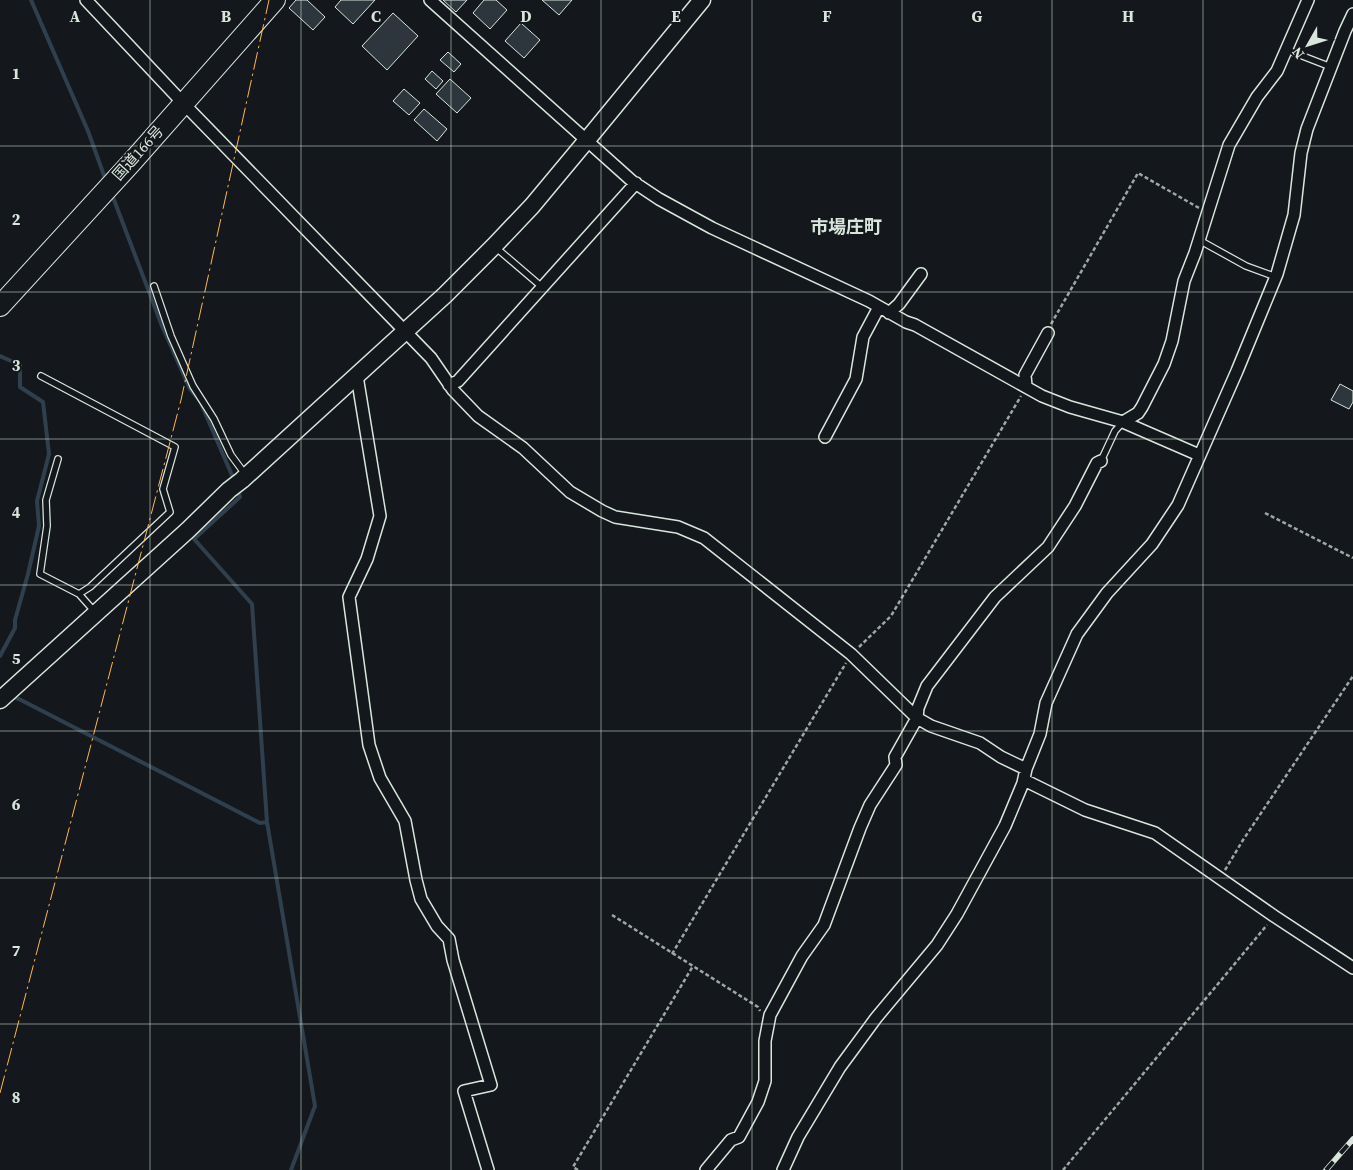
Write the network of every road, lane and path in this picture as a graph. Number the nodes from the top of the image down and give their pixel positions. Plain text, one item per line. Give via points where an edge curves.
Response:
1 (86, 0) edge
2 (275, 0) edge
3 (430, 0) edge
4 (702, 0) edge
5 (1308, 0) edge
6 (1353, 14) edge
7 (1287, 50) junction
8 (1331, 67) junction
9 (183, 103) junction
10 (587, 140) junction
11 (636, 183) junction
12 (1207, 213) junction
13 (1199, 240) junction
14 (494, 246) junction
15 (921, 274) dead end
16 (1276, 277) junction
17 (154, 286) dead end
18 (542, 287) junction
19 (0, 306) edge
20 (884, 310) junction
21 (405, 332) junction
22 (1048, 333) joint
23 (41, 376) dead end
24 (357, 376) junction
25 (449, 384) junction
26 (1026, 386) junction
27 (1123, 422) junction
28 (825, 437) dead end
29 (1200, 455) junction
30 (58, 459) dead end
31 (1101, 460) joint
32 (239, 482) junction
33 (1265, 513) dead end
34 (1353, 558) edge
35 (79, 594) junction
36 (96, 614) junction
37 (854, 652) junction
38 (1353, 676) edge
39 (0, 700) edge
40 (916, 718) junction
41 (1025, 775) junction
42 (1220, 877) junction
43 (612, 915) dead end
44 (1274, 916) junction
45 (672, 954) junction
46 (693, 966) junction
47 (1353, 968) edge
48 (770, 1015) junction
49 (488, 1170) edge
50 (578, 1170) edge
51 (706, 1170) edge
52 (783, 1170) edge
53 (1063, 1170) edge

1 - 9 street
2 - 9 highway, 国道166号
3 - 10 street
4 - 10 street
5 - 7 street
6 - 8 street
7 - 8 lane
7 - 12 street via 1277,71 1233,136
8 - 16 street via 1304,143 1294,215
9 - 19 highway, 国道166号
9 - 21 street
10 - 11 street
10 - 14 street
11 - 18 street
11 - 20 street via 712,228
12 - 13 street
12 - 22 path via 1138,173
13 - 16 lane via 1246,266
13 - 27 street via 1184,281 1164,364 1138,413
14 - 18 lane
14 - 21 street
15 - 20 street via 899,304
16 - 29 street
17 - 32 lane via 171,336 193,386 232,456
18 - 25 street via 458,381
20 - 26 street
20 - 28 street via 864,337 856,379
21 - 24 street
21 - 25 street via 431,358
22 - 26 street via 1025,375
23 - 35 lane via 175,447 163,489 170,512
24 - 32 street
24 - 49 street via 380,516 367,559 349,598 369,745 380,778 405,821 421,899 449,939 491,1085 464,1091
25 - 37 street via 478,416 523,448 570,492 615,517 678,527 704,538
26 - 27 street via 1070,407
26 - 37 path via 891,616
27 - 29 street
27 - 31 lane
29 - 41 street via 1178,505 1164,527 1077,634 1046,704 1040,734
30 - 35 lane via 46,500 47,526 40,574
31 - 40 street via 1048,547 995,596 927,686
32 - 36 street
33 - 34 path
35 - 36 lane
36 - 39 street
37 - 40 street
37 - 45 path
38 - 42 path
40 - 41 street via 980,743
40 - 48 street via 895,757 896,765 870,805 824,924 802,956
41 - 42 street via 1085,810 1155,833
41 - 52 street via 1005,826 957,914 937,945 840,1067 798,1137
42 - 44 street
43 - 45 path
44 - 47 street
44 - 53 path
45 - 46 path
46 - 48 path via 758,1007 763,1015
46 - 50 path via 573,1167
48 - 51 street via 765,1041 765,1081 758,1102 739,1137 731,1140

